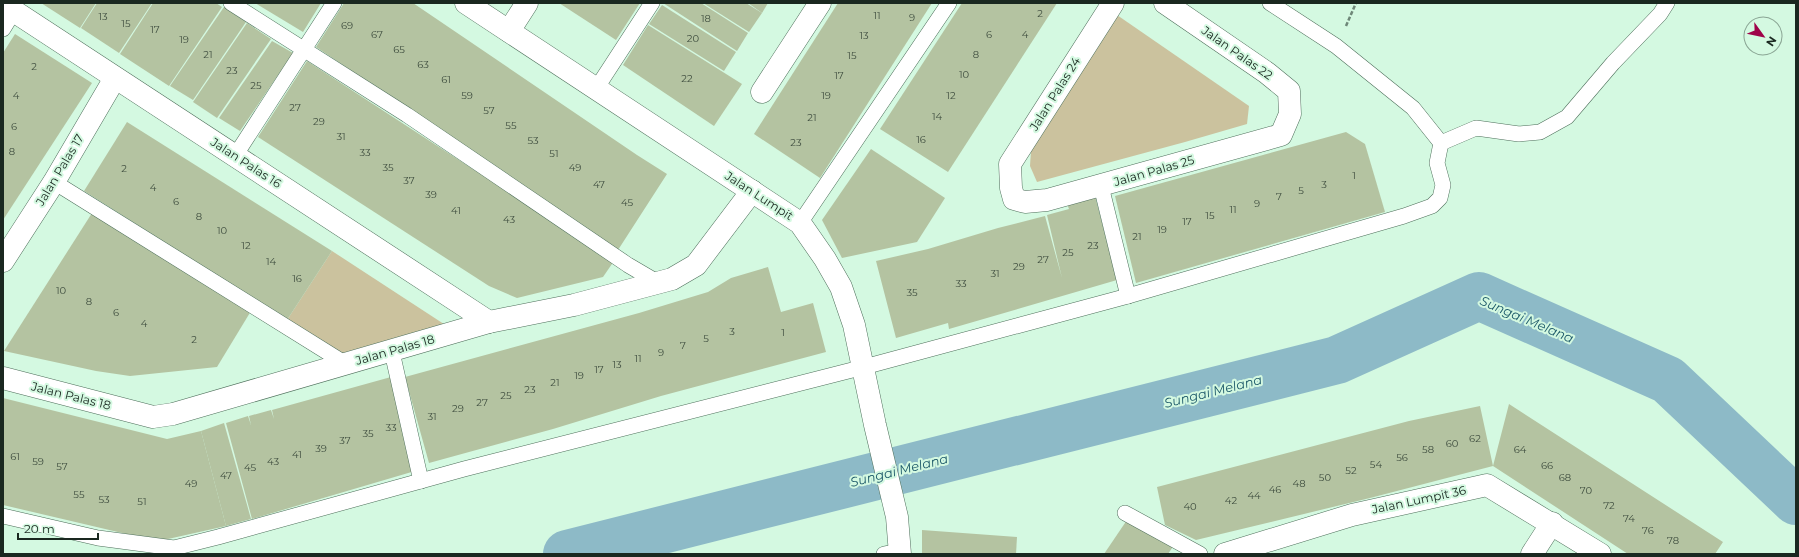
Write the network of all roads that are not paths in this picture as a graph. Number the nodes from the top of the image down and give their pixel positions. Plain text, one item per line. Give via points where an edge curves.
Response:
1 (232, 3) edge
2 (334, 3) edge
3 (466, 3) edge
4 (527, 3) edge
5 (652, 3) edge
6 (820, 3) edge
7 (949, 3) edge
8 (1112, 3) edge
9 (1164, 3) edge
10 (1270, 3) edge
11 (1667, 3) edge
12 (7, 15) edge
13 (509, 31) junction
14 (303, 50) junction
15 (116, 78) junction
16 (596, 89) junction
17 (762, 92) dead end
18 (1290, 114) joint
19 (1440, 143) junction
20 (235, 156) junction
21 (54, 182) junction
22 (1101, 186) junction
23 (1011, 188) joint
24 (752, 191) junction
25 (800, 223) junction
26 (3, 261) edge
27 (657, 282) junction
28 (1128, 296) junction
29 (489, 322) junction
30 (392, 352) junction
31 (346, 364) junction
32 (864, 367) junction
33 (3, 378) edge
34 (421, 481) junction
35 (1125, 514) dead end
36 (3, 516) edge
37 (1552, 523) junction
38 (895, 553) edge
39 (1200, 554) edge
40 (1224, 554) edge
41 (1532, 554) edge
42 (1600, 554) edge

1 - 14 lane
2 - 14 lane
3 - 13 street, Jalan Lumpit
4 - 13 street
5 - 16 lane
6 - 17 street
7 - 25 lane
8 - 23 street, Jalan Palas 24 via 1010,164
9 - 18 street, Jalan Palas 22 via 1289,91
10 - 19 lane via 1336,46 1413,108
11 - 19 lane via 1567,117 1540,132 1519,134 1476,128
12 - 15 street, Jalan Palas 16
13 - 16 street, Jalan Lumpit
14 - 20 lane
14 - 27 lane via 407,115
15 - 20 street, Jalan Palas 16
15 - 21 street, Jalan Palas 17
16 - 24 street, Jalan Lumpit
18 - 22 street, Jalan Palas 25 via 1281,135
19 - 28 lane via 1437,163 1442,185 1440,198 1432,206
20 - 29 street, Jalan Palas 16
21 - 26 street, Jalan Palas 17
21 - 31 lane
22 - 23 street, Jalan Palas 25 via 1048,200 1025,202 1014,199
22 - 28 lane
24 - 25 street, Jalan Lumpit
24 - 27 street, Jalan Palas 18 via 696,265 672,279
25 - 32 street, Jalan Lumpit via 841,287
27 - 29 street, Jalan Palas 18 via 574,305
28 - 32 lane
29 - 30 street, Jalan Palas 18
30 - 31 street, Jalan Palas 18
30 - 34 lane
31 - 33 street, Jalan Palas 18 via 173,414 153,417
32 - 34 lane
32 - 38 street, Jalan Lumpit via 897,517
34 - 36 lane via 174,548 98,538
35 - 39 lane
37 - 40 street, Jalan Lumpit 36 via 1487,485 1352,515
37 - 41 street
37 - 42 street, Jalan Lumpit 36

